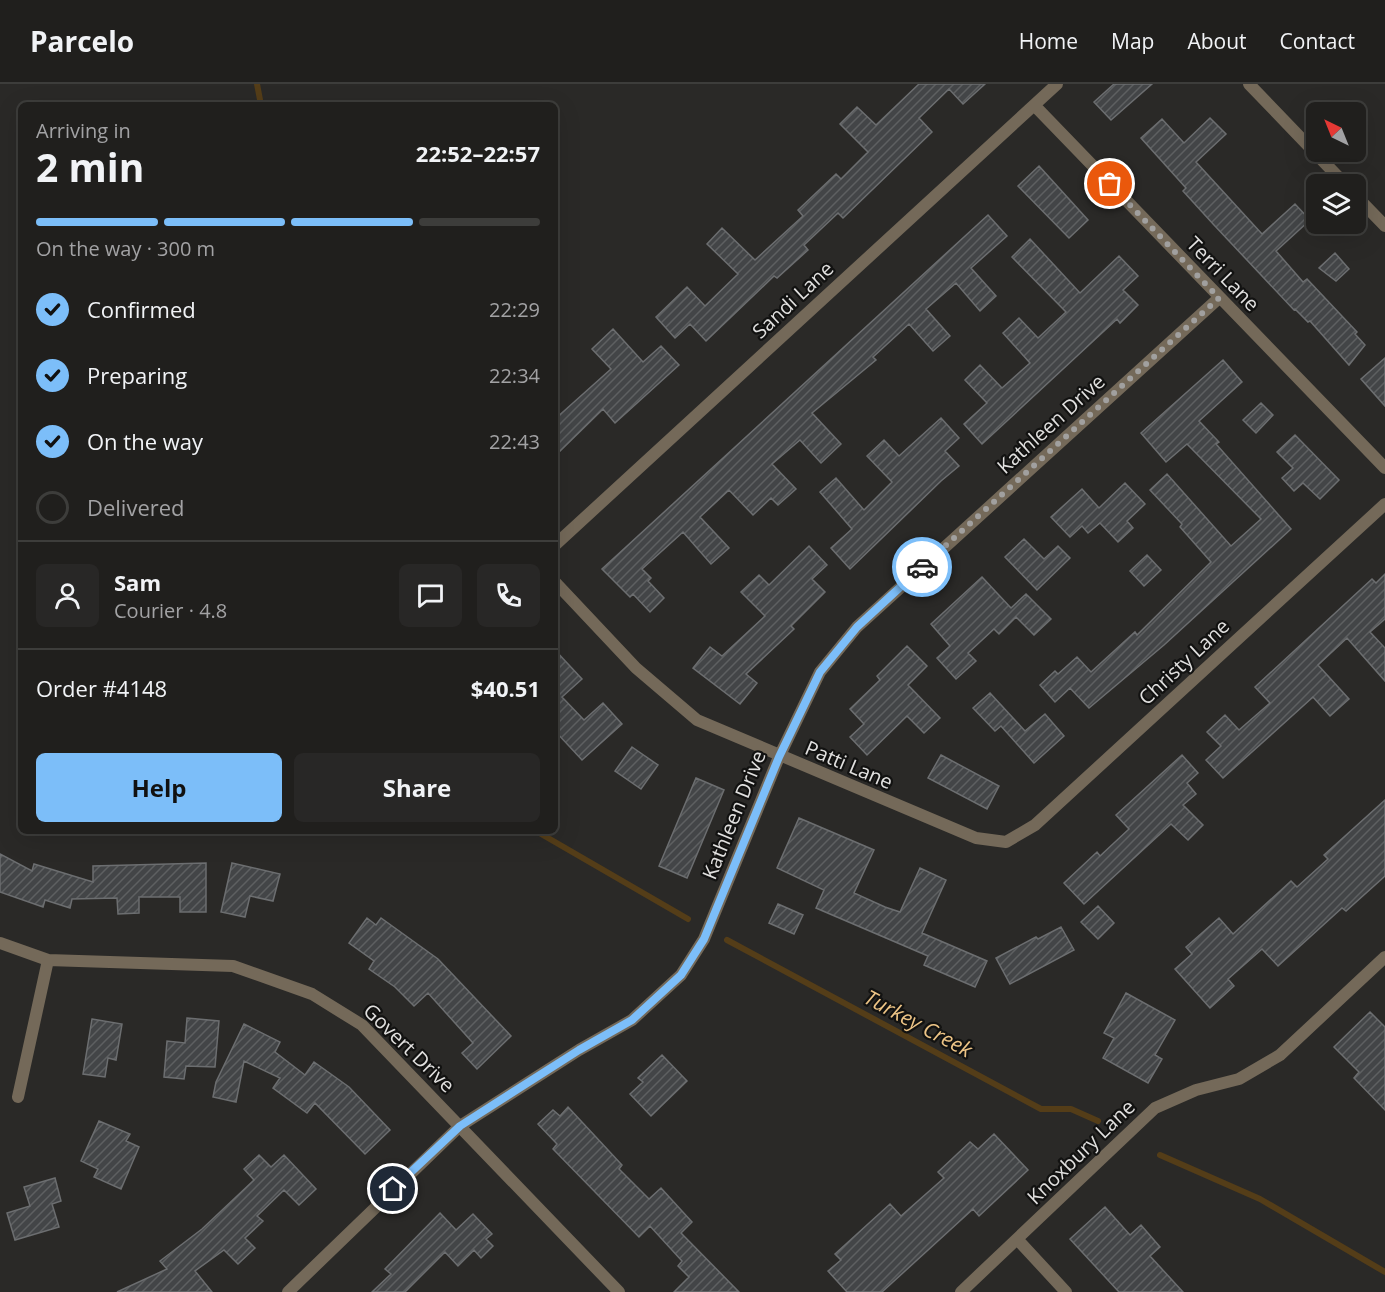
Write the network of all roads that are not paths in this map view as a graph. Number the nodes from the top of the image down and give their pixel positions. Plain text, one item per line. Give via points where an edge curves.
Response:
1 (1057, 84) edge
2 (1249, 84) edge
3 (1034, 105) junction
4 (1335, 174) edge
5 (1366, 206) edge
6 (1385, 226) edge
7 (1219, 298) junction
8 (1385, 468) edge
9 (1385, 504) edge
10 (558, 541) edge
11 (558, 585) edge
12 (779, 757) junction
13 (1006, 842) joint
14 (0, 943) edge
15 (48, 960) junction
16 (1384, 960) edge
17 (18, 1097) dead end
18 (460, 1126) junction
19 (1018, 1240) junction
20 (288, 1292) edge
21 (619, 1292) edge
22 (961, 1292) edge
23 (1066, 1292) edge

1 - 3 street, Sandi Lane
2 - 4 street
3 - 7 street, Terri Lane
3 - 10 street, Sandi Lane
5 - 6 street
7 - 8 street, Terri Lane
7 - 12 street, Kathleen Drive via 857,627 820,672
9 - 13 street, Christy Lane via 1035,825
11 - 12 street, Patti Lane via 636,668 697,720
12 - 13 street, Patti Lane via 976,838
12 - 18 street, Kathleen Drive via 704,939 681,975 632,1020
14 - 15 street, Govert Drive
15 - 17 street
15 - 18 street, Govert Drive via 233,966 312,994 362,1025
16 - 19 street, Knoxbury Lane via 1280,1055 1239,1079 1196,1090 1155,1108
18 - 20 street, Kathleen Drive
18 - 21 street, Govert Drive
19 - 22 street, Knoxbury Lane
19 - 23 street

